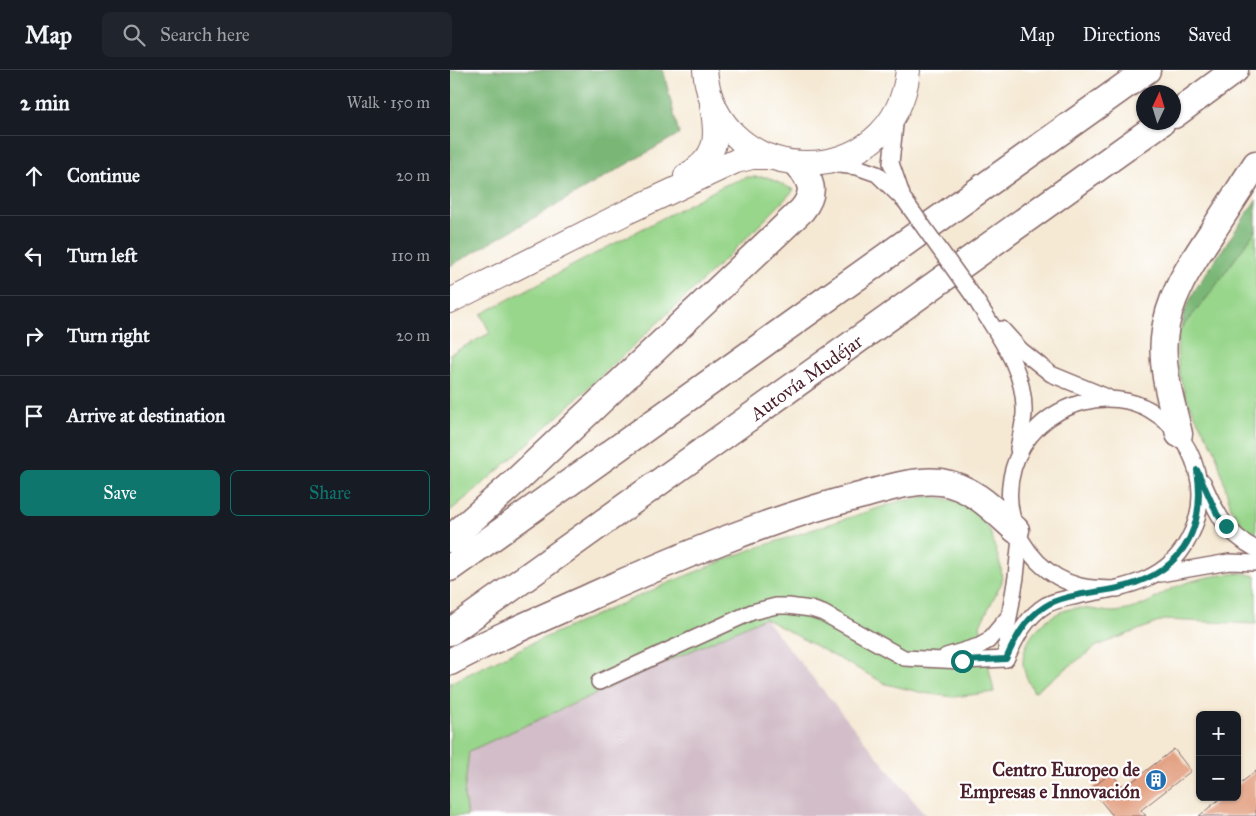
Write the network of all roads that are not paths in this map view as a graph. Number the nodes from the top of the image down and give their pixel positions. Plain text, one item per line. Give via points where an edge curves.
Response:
1 (1147, 70) edge
2 (1235, 70) edge
3 (910, 73) edge
4 (707, 81) edge
5 (1181, 109) edge
6 (897, 110) junction
7 (1151, 130) edge
8 (770, 158) junction
9 (810, 163) junction
10 (1256, 164) edge
11 (905, 201) junction
12 (627, 212) junction
13 (976, 300) junction
14 (450, 301) edge
15 (1110, 399) junction
16 (1179, 434) junction
17 (1015, 461) junction
18 (1197, 470) junction
19 (1018, 534) junction
20 (450, 539) edge
21 (1256, 549) edge
22 (1256, 563) edge
23 (450, 568) edge
24 (1156, 575) junction
25 (1118, 588) junction
26 (1010, 615) junction
27 (450, 632) edge
28 (1006, 659) junction
29 (920, 660) junction
30 (450, 662) edge
31 (599, 682) dead end

1 - 23 highway
2 - 5 highway
3 - 6 highway
4 - 8 highway via 723,120 732,132
4 - 12 highway via 716,128 711,154 696,170
6 - 9 highway via 866,146 852,154
6 - 11 street via 891,163
7 - 27 highway, Autovía Mudéjar
8 - 9 highway
8 - 12 highway via 752,157 736,161
9 - 11 street via 857,167 877,174
9 - 20 highway via 811,195 802,210 518,480
10 - 16 highway via 1188,269 1166,320 1164,361
11 - 13 street, bridge
12 - 14 highway
13 - 15 street via 1035,363 1051,374
13 - 17 street via 1014,362 1022,385 1024,415
15 - 16 street via 1149,409
15 - 17 street via 1077,403 1052,414 1028,438
16 - 18 street
17 - 19 street via 1009,496
18 - 21 street via 1217,514 1246,544
18 - 24 street via 1199,510 1194,529 1184,547
19 - 25 street via 1030,554 1060,578 1079,586
19 - 26 street
19 - 30 highway via 984,500 972,493 951,484 917,482 813,509 712,545 540,619
22 - 24 street via 1228,562
24 - 25 street
25 - 28 street via 1059,600 1044,607 1021,629
26 - 28 street
26 - 29 street via 988,641 979,646
28 - 29 street
29 - 31 street via 904,658 823,613 800,607 776,606 752,612

